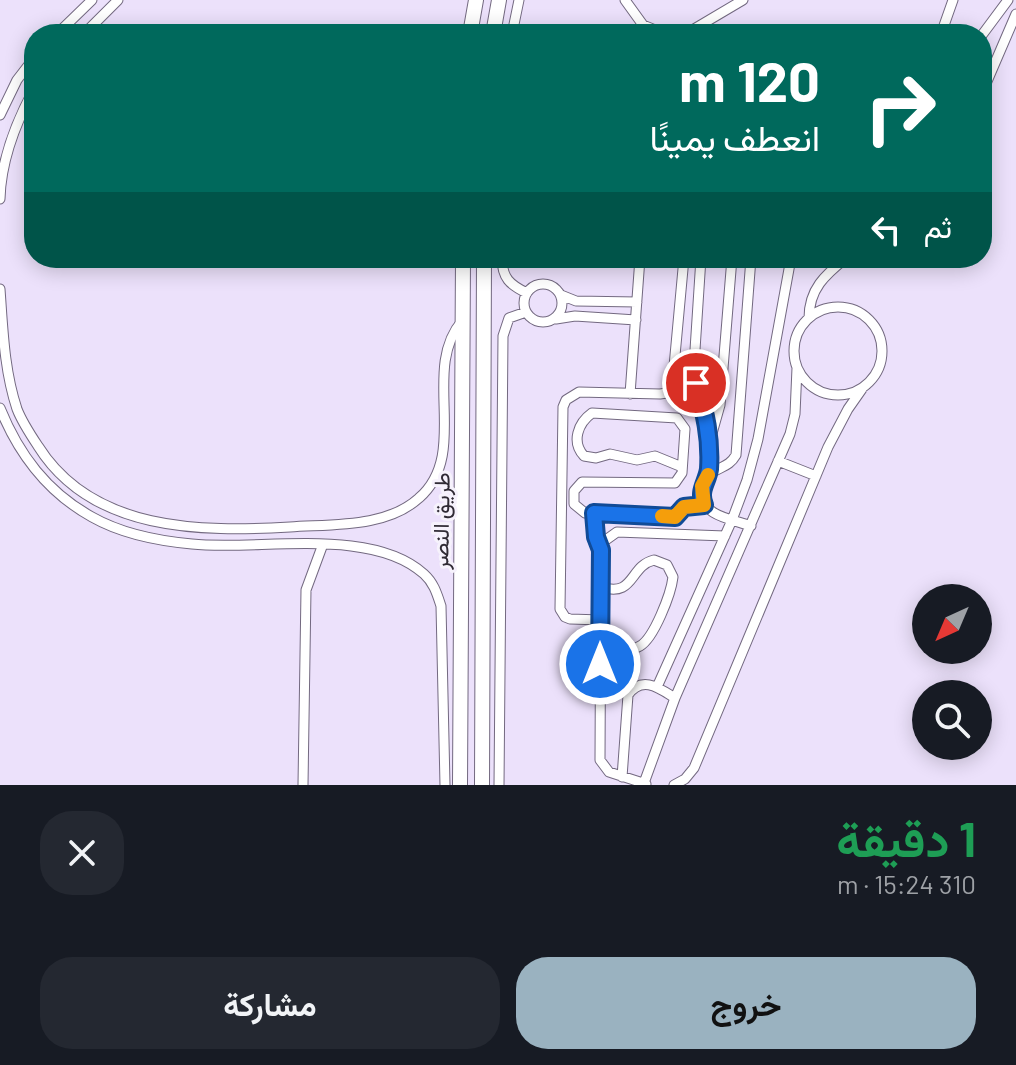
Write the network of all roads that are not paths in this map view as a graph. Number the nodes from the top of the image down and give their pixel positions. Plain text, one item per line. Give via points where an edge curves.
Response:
1 (92, 0) edge
2 (118, 0) edge
3 (476, 0) edge
4 (499, 0) edge
5 (519, 0) edge
6 (625, 0) edge
7 (743, 0) edge
8 (953, 0) edge
9 (1008, 0) edge
10 (1016, 14) edge
11 (67, 24) edge
12 (94, 24) edge
13 (472, 24) edge
14 (495, 24) edge
15 (514, 24) edge
16 (642, 24) edge
17 (702, 24) edge
18 (945, 24) edge
19 (990, 24) edge
20 (992, 70) edge
21 (24, 71) edge
22 (24, 108) edge
23 (0, 115) edge
24 (0, 199) edge
25 (463, 268) edge
26 (484, 268) edge
27 (504, 268) edge
28 (639, 268) edge
29 (683, 268) edge
30 (700, 268) edge
31 (731, 268) edge
32 (750, 268) edge
33 (789, 268) edge
34 (835, 268) edge
35 (0, 289) edge
36 (527, 293) junction
37 (561, 295) junction
38 (637, 302) junction
39 (526, 312) junction
40 (464, 318) junction
41 (809, 318) junction
42 (554, 319) junction
43 (636, 320) junction
44 (723, 365) junction
45 (743, 365) junction
46 (797, 368) junction
47 (862, 389) junction
48 (630, 394) junction
49 (0, 408) edge
50 (709, 440) junction
51 (637, 460) junction
52 (778, 461) junction
53 (682, 467) junction
54 (708, 475) junction
55 (816, 476) junction
56 (637, 482) junction
57 (704, 505) junction
58 (594, 513) junction
59 (732, 520) junction
60 (300, 526) junction
61 (751, 526) junction
62 (725, 536) junction
63 (300, 544) junction
64 (323, 544) junction
65 (601, 550) junction
66 (601, 587) junction
67 (691, 612) junction
68 (710, 619) junction
69 (601, 620) junction
70 (678, 641) junction
71 (697, 649) junction
72 (600, 664) junction
73 (657, 687) junction
74 (675, 698) junction
75 (622, 777) junction
76 (647, 784) edge
77 (303, 785) edge
78 (445, 785) edge
79 (460, 785) edge
80 (482, 785) edge
81 (499, 785) edge
82 (674, 785) edge

1 - 11 street
2 - 12 street
3 - 13 highway
4 - 14 highway
5 - 15 street
6 - 16 street
7 - 17 street
8 - 18 street
9 - 19 street
10 - 20 street
21 - 23 street
22 - 24 street via 9,147
25 - 40 highway, طريق النصر
26 - 80 highway, طريق النصر
27 - 36 street via 510,284
28 - 38 street
29 - 48 street via 672,388 660,394
30 - 50 street via 694,365
31 - 44 street
32 - 45 street
33 - 59 street via 758,439
34 - 41 street via 818,283
35 - 60 street via 6,368 19,413 46,460 68,482 130,516 182,527
36 - 37 street via 544,284
36 - 39 street
37 - 38 street
37 - 42 street via 562,308
38 - 43 street
39 - 42 street via 542,323
39 - 81 street via 509,318 503,336
40 - 60 street via 448,345 444,437 431,484 419,498 384,516
40 - 79 highway, طريق النصر
41 - 46 street via 794,345
41 - 47 street via 837,306 871,321 880,334 882,357 874,378
42 - 43 street
43 - 48 street
44 - 45 street
44 - 50 street via 718,417
45 - 54 street via 736,455
46 - 47 street via 811,386 825,393
46 - 52 street via 795,414
47 - 55 street
48 - 69 street via 579,392 563,407 560,609 570,619
49 - 63 street via 33,469 93,518 133,534 193,545
50 - 54 street
51 - 53 street via 655,456
51 - 53 street via 584,456 576,442 588,416 677,418 685,429
51 - 56 street
52 - 55 street
52 - 61 street
53 - 56 street via 675,483
54 - 57 street via 702,486
55 - 82 street via 694,768
56 - 58 street via 582,482 574,491 574,504 581,512
57 - 58 street via 684,507 675,517
57 - 59 street
58 - 65 street
59 - 61 street
59 - 62 street
60 - 63 street
61 - 68 street
62 - 65 street via 617,532
62 - 67 street
63 - 64 street
64 - 77 street via 306,590
64 - 78 street via 392,556 426,575 435,588 441,606
65 - 66 street
66 - 69 street
66 - 72 street via 620,589 654,560 667,565 673,577 648,640
67 - 68 street
67 - 70 street
68 - 71 street
69 - 72 street
70 - 71 street
70 - 73 street
71 - 74 street
72 - 75 street via 600,760 604,769
73 - 74 street
73 - 75 street via 640,684 628,695
74 - 76 street
75 - 76 street

